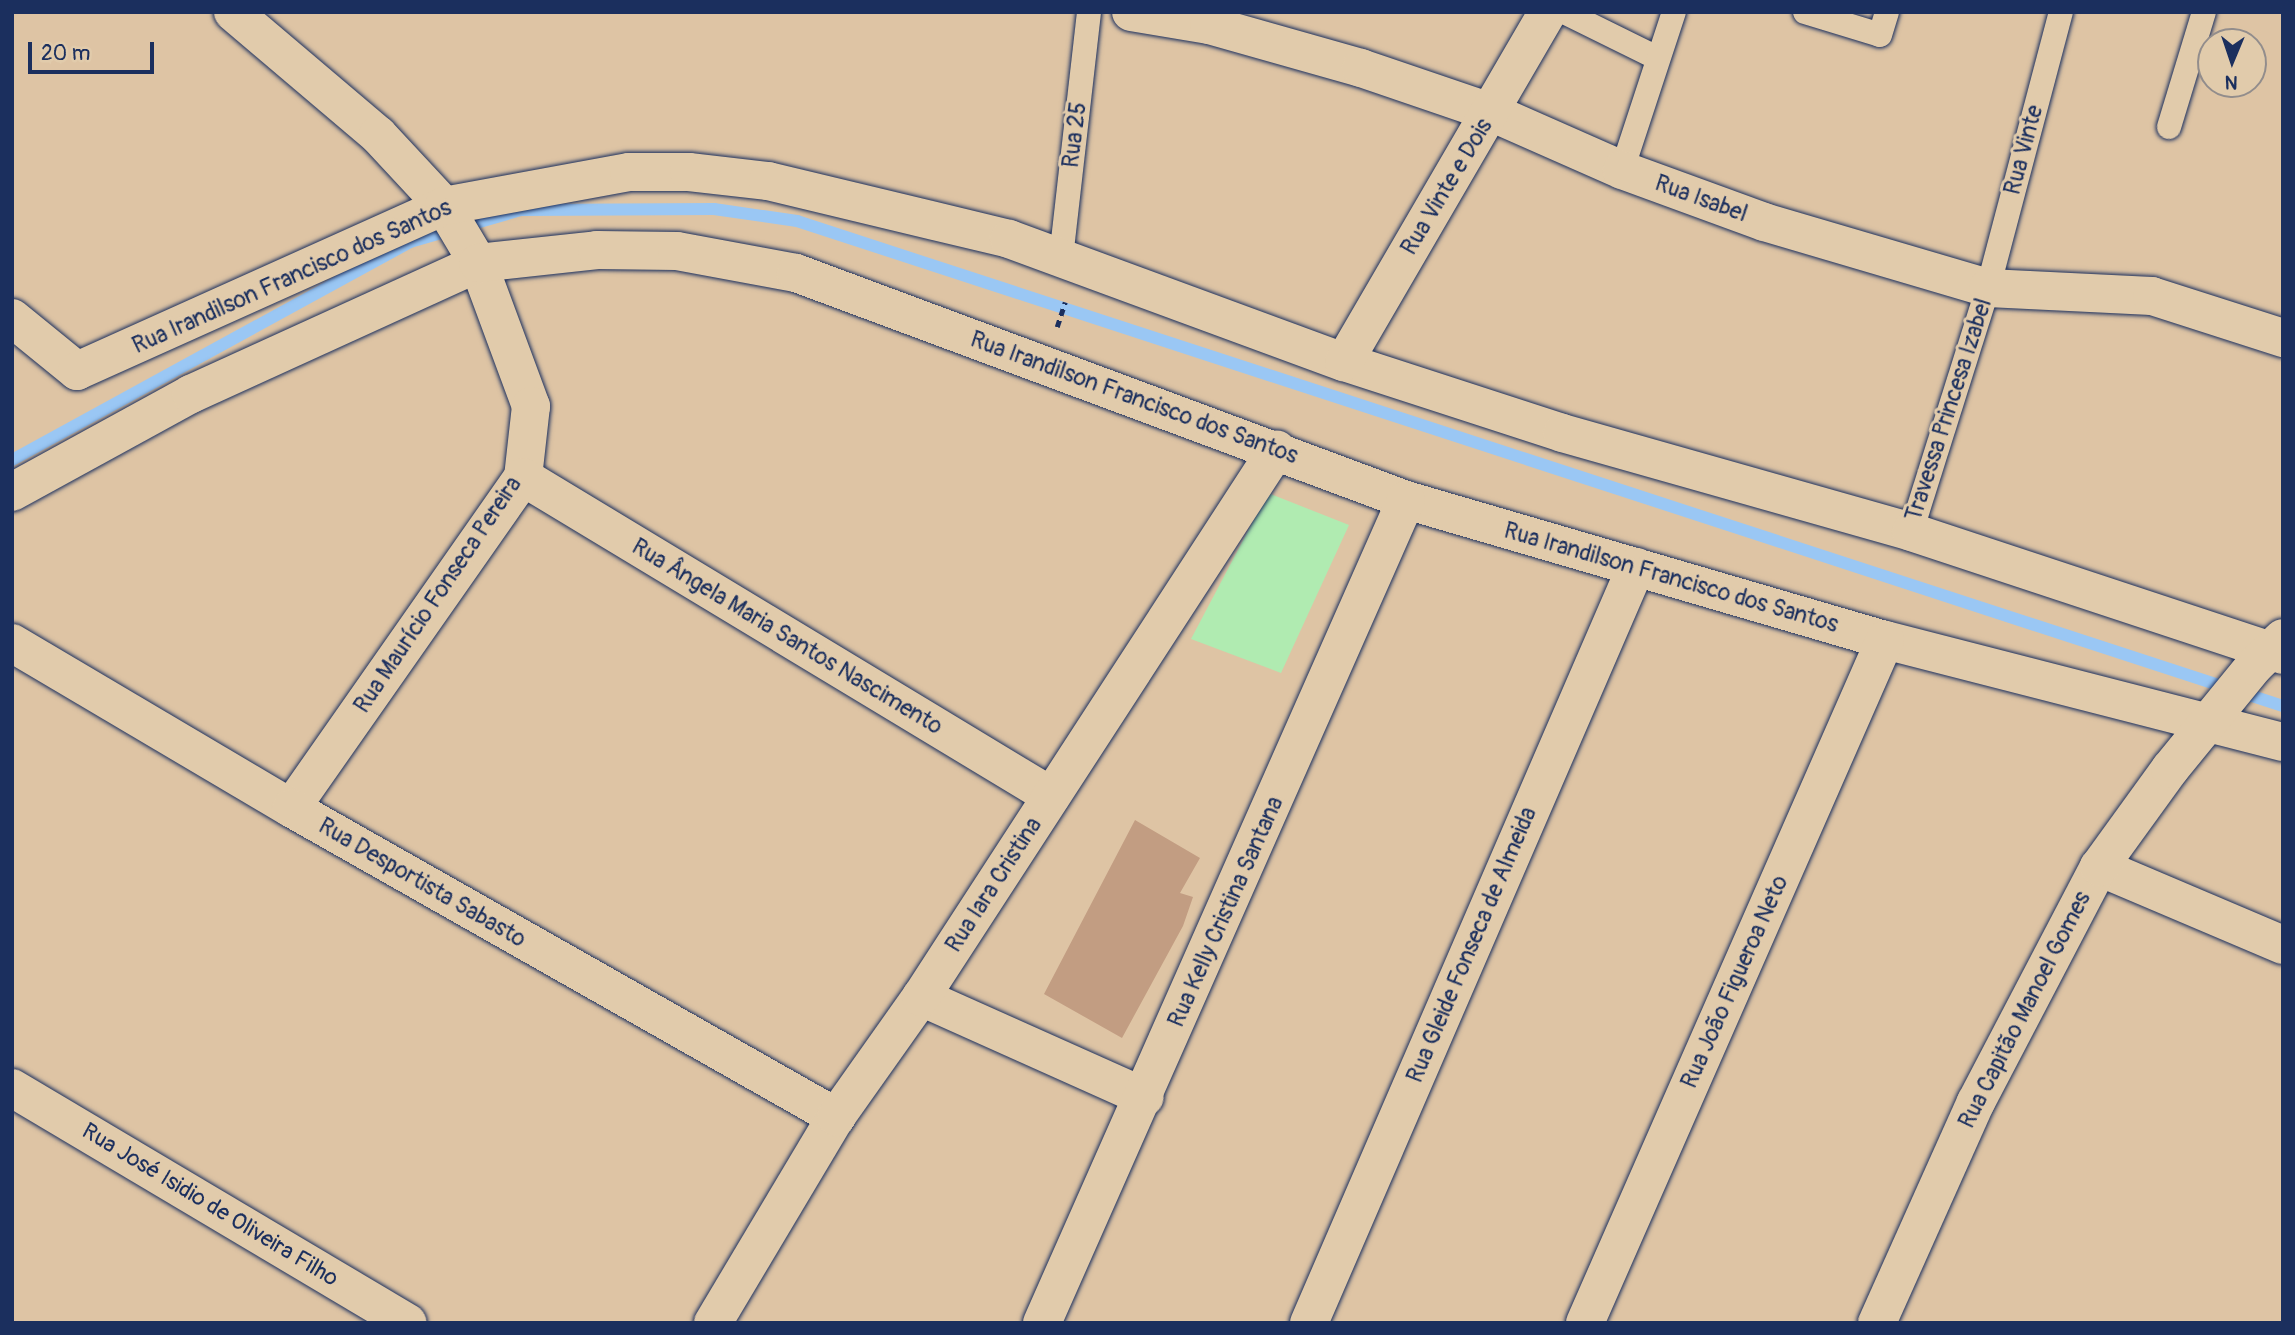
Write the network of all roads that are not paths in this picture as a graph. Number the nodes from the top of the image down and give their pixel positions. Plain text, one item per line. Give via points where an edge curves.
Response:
1 (233, 12) edge
2 (1089, 12) edge
3 (1131, 12) edge
4 (1548, 12) edge
5 (1564, 12) edge
6 (1674, 12) edge
7 (1805, 12) edge
8 (1887, 12) edge
9 (2061, 12) edge
10 (2204, 12) edge
11 (1657, 58) junction
12 (1493, 113) junction
13 (2169, 127) dead end
14 (1622, 170) junction
15 (444, 206) junction
16 (478, 263) junction
17 (1065, 273) junction
18 (1988, 288) junction
19 (12, 318) edge
20 (2283, 338) edge
21 (1344, 362) junction
22 (1277, 449) junction
23 (523, 477) junction
24 (12, 492) edge
25 (1406, 500) junction
26 (1911, 532) junction
27 (1636, 567) junction
28 (1885, 640) junction
29 (12, 643) edge
30 (2272, 652) edge
31 (2212, 721) junction
32 (2283, 742) edge
33 (1051, 796) junction
34 (291, 808) junction
35 (2099, 867) junction
36 (2283, 945) edge
37 (921, 997) junction
38 (12, 1088) edge
39 (1145, 1097) junction
40 (836, 1117) junction
41 (408, 1323) edge
42 (713, 1323) edge
43 (1042, 1323) edge
44 (1308, 1323) edge
45 (1585, 1323) edge
46 (1877, 1323) edge

1 - 15 street, Rua Maurício Fonseca Pereira via 378,135
2 - 17 lane, Rua 25
3 - 12 street, Rua Isabel via 1209,25 1361,68
4 - 12 street, Rua Vinte e Dois
5 - 11 lane
6 - 11 lane
7 - 8 lane via 1880,34
9 - 18 lane, Rua Vinte
10 - 13 lane
11 - 14 lane
12 - 14 street, Rua Isabel
12 - 21 street, Rua Vinte e Dois via 1442,190
14 - 18 street, Rua Isabel via 1764,222
15 - 16 street, Rua Maurício Fonseca Pereira
15 - 17 street, Rua Irandilson Francisco dos Santos via 629,172 689,172 768,181 1009,239
15 - 19 street, Rua Irandilson Francisco dos Santos via 77,372
16 - 22 street, Rua Irandilson Francisco dos Santos via 597,250 677,251 796,273
16 - 23 street, Rua Maurício Fonseca Pereira via 531,405
16 - 24 street, Rua Irandilson Francisco dos Santos via 191,394
17 - 21 street, Rua Irandilson Francisco dos Santos
18 - 20 street, Rua Isabel via 2152,296
18 - 26 lane, Travessa Princesa Izabel
21 - 26 street, Rua Irandilson Francisco dos Santos via 1562,433
22 - 25 street, Rua Irandilson Francisco dos Santos
22 - 33 street, Rua Iara Cristina
23 - 33 street, Rua Ângela Maria Santos Nascimento
23 - 34 street, Rua Maurício Fonseca Pereira
25 - 27 street, Rua Irandilson Francisco dos Santos
25 - 39 street, Rua Kelly Cristina Santana
26 - 30 street, Rua Irandilson Francisco dos Santos
27 - 28 street, Rua Irandilson Francisco dos Santos
27 - 44 street, Rua Gleide Fonseca de Almeida
28 - 31 street, Rua Irandilson Francisco dos Santos
28 - 45 street, Rua João Figueroa Neto
29 - 34 street, Rua Desportista Sabasto
30 - 31 street, Rua Capitão Manoel Gomes
31 - 32 street, Rua Irandilson Francisco dos Santos
31 - 35 street, Rua Capitão Manoel Gomes via 2170,769
33 - 37 street, Rua Iara Cristina
34 - 40 street, Rua Desportista Sabasto
35 - 36 street
35 - 46 street, Rua Capitão Manoel Gomes via 1976,1102
37 - 39 street
37 - 40 street, Rua Iara Cristina
38 - 41 street, Rua José Isidio de Oliveira Filho
39 - 43 street, Rua Kelly Cristina Santana
40 - 42 street, Rua Iara Cristina

